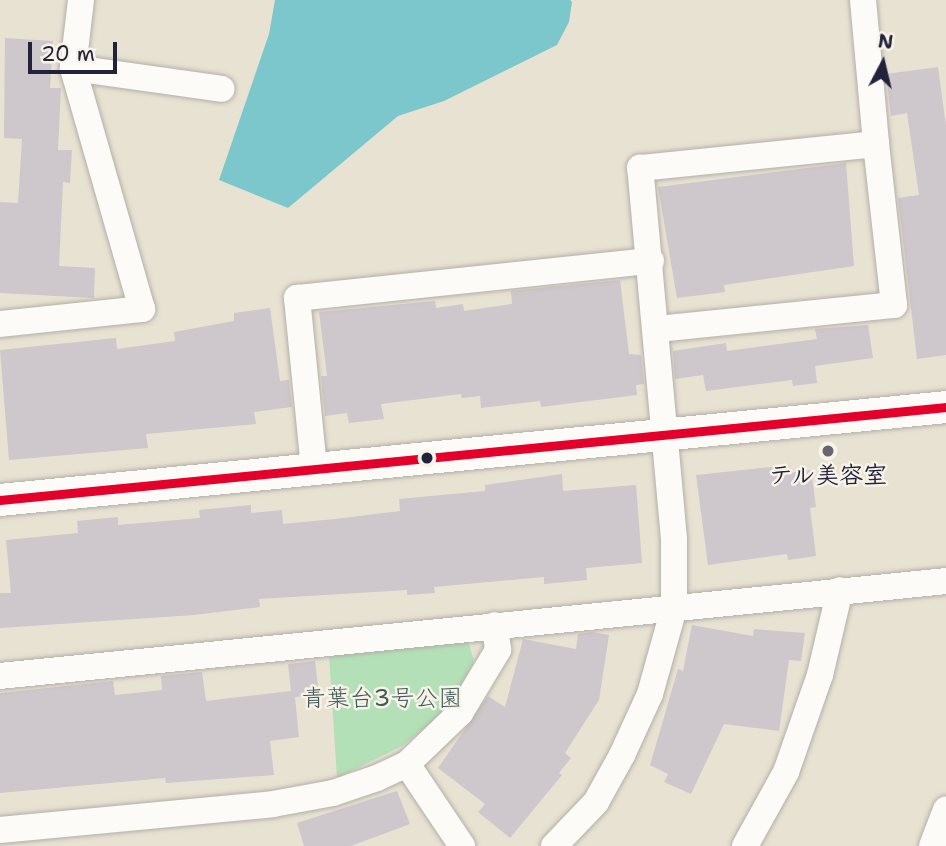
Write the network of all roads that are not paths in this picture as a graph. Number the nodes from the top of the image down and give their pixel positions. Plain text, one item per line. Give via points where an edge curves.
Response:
1 (81, 0) edge
2 (863, 0) edge
3 (73, 68) junction
4 (222, 89) dead end
5 (876, 144) junction
6 (651, 261) junction
7 (0, 324) edge
8 (658, 329) junction
9 (946, 407) edge
10 (666, 433) junction
11 (314, 468) junction
12 (0, 500) edge
13 (946, 582) edge
14 (840, 590) junction
15 (674, 608) junction
16 (495, 625) junction
17 (0, 676) edge
18 (407, 764) junction
19 (946, 810) edge
20 (0, 830) edge
21 (462, 846) edge
22 (554, 846) edge
23 (745, 846) edge
24 (932, 846) edge

1 - 3 street
2 - 5 street
3 - 4 street
3 - 7 street via 142,309
5 - 6 street via 640,168
5 - 8 street via 894,305
6 - 8 street
6 - 11 street via 297,298
8 - 10 street
9 - 10 street
10 - 11 street
10 - 15 street
11 - 12 street
13 - 14 street
14 - 15 street
14 - 23 street via 820,675 786,772
15 - 16 street
15 - 22 street via 650,694 622,755 596,802
16 - 17 street
16 - 18 street via 498,650 481,681 460,713
18 - 20 street via 333,793 273,804
18 - 21 street
19 - 24 street

